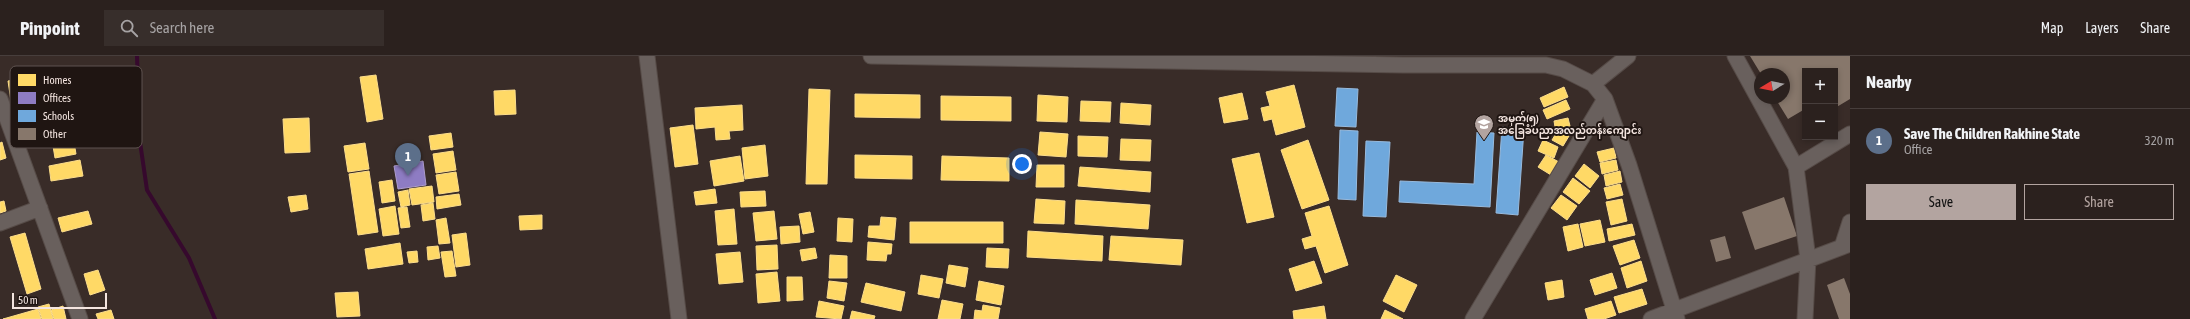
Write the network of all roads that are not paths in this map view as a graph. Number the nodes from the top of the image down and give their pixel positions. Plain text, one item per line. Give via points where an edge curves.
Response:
1 (647, 56) edge
2 (872, 56) edge
3 (1628, 56) edge
4 (1735, 56) edge
5 (1290, 60) edge
6 (1593, 84) junction
7 (0, 99) edge
8 (1605, 100) junction
9 (10, 126) edge
10 (1850, 134) edge
11 (18, 148) edge
12 (1796, 167) junction
13 (40, 208) junction
14 (1850, 222) edge
15 (0, 223) edge
16 (1846, 245) edge
17 (1808, 259) junction
18 (1676, 314) edge
19 (80, 319) edge
20 (679, 319) edge
21 (1473, 319) edge
22 (1651, 319) edge
23 (1805, 319) edge

1 - 20 street
2 - 5 street
3 - 6 street
4 - 12 street
5 - 6 street via 1546,65 1563,69
6 - 8 street
7 - 9 street
8 - 18 street via 1630,165
8 - 21 street
10 - 12 street
11 - 13 street
12 - 17 street
13 - 15 street
13 - 19 street
14 - 16 street
16 - 17 street
17 - 18 street
17 - 23 street
18 - 22 street

